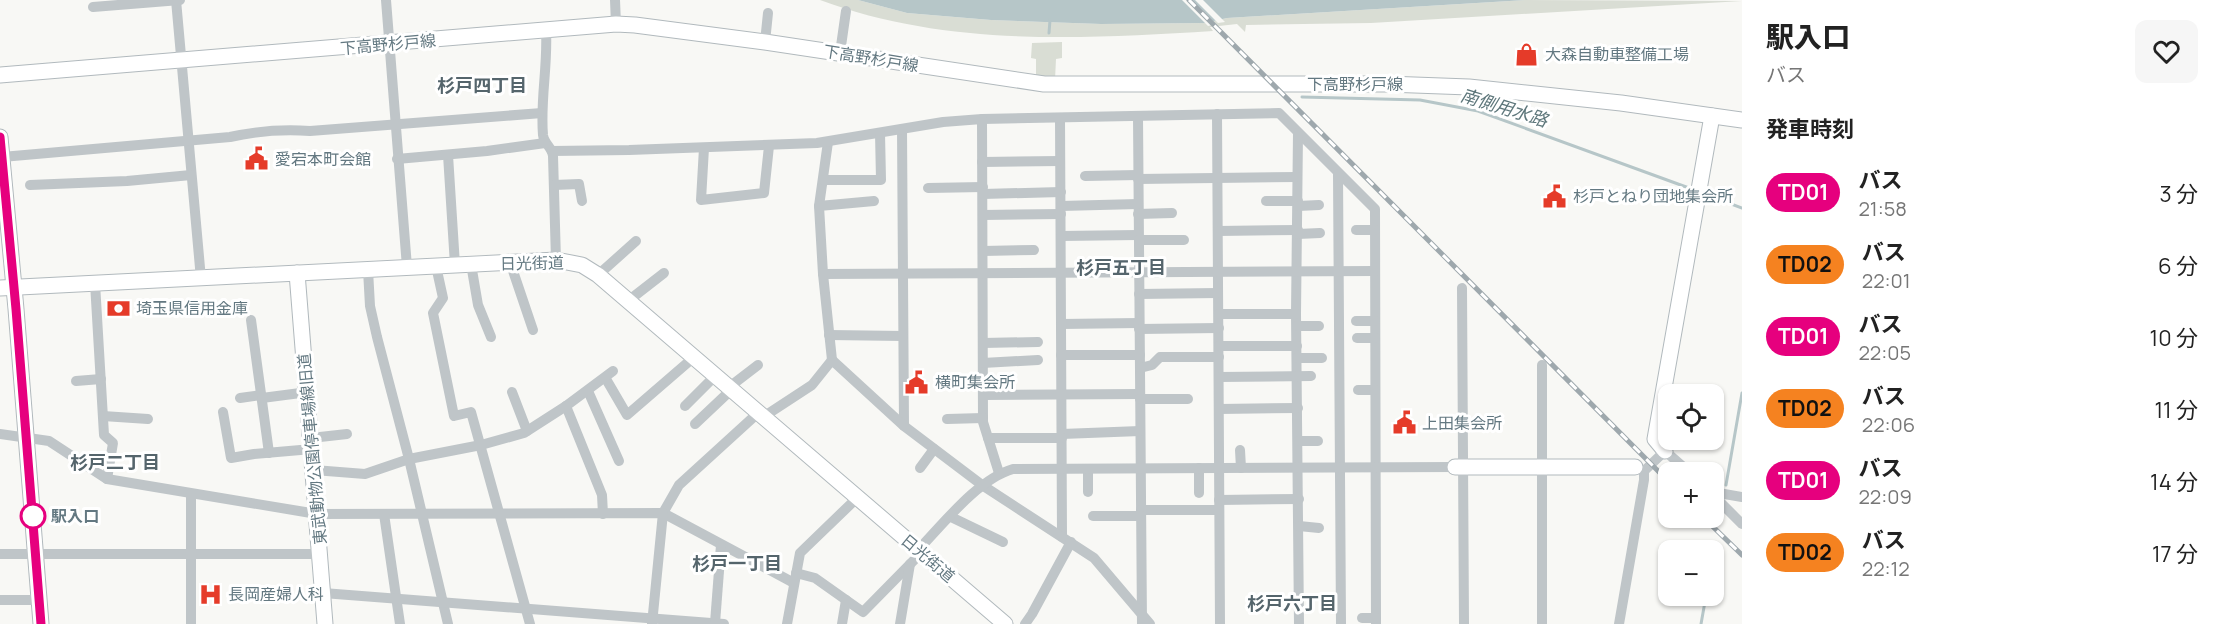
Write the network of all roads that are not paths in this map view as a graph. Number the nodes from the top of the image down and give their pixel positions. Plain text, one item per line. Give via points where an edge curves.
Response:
1 (177, 0) edge
2 (386, 0) edge
3 (615, 0) edge
4 (93, 8) dead end
5 (846, 11) dead end
6 (768, 13) dead end
7 (616, 24) junction
8 (546, 31) junction
9 (765, 42) junction
10 (389, 44) junction
11 (840, 53) junction
12 (181, 60) junction
13 (0, 75) edge
14 (542, 113) junction
15 (1217, 114) junction
16 (1712, 116) junction
17 (1138, 117) junction
18 (1060, 118) junction
19 (982, 119) junction
20 (1742, 120) edge
21 (394, 124) junction
22 (902, 129) junction
23 (1298, 133) junction
24 (880, 134) junction
25 (0, 137) edge
26 (188, 140) junction
27 (828, 142) junction
28 (769, 146) junction
29 (549, 147) junction
30 (704, 148) junction
31 (448, 155) junction
32 (2, 157) junction
33 (397, 159) junction
34 (1060, 161) junction
35 (982, 162) junction
36 (1338, 174) junction
37 (191, 175) junction
38 (1085, 176) dead end
39 (1138, 177) junction
40 (1297, 177) junction
41 (1218, 178) junction
42 (824, 180) junction
43 (30, 185) dead end
44 (554, 185) junction
45 (928, 188) dead end
46 (983, 190) junction
47 (1060, 192) junction
48 (582, 201) dead end
49 (874, 201) dead end
50 (1266, 201) dead end
51 (1298, 204) junction
52 (1319, 205) dead end
53 (819, 207) junction
54 (1138, 209) junction
55 (1061, 210) junction
56 (1172, 213) dead end
57 (982, 215) junction
58 (1356, 230) dead end
59 (1375, 230) junction
60 (1218, 231) junction
61 (1298, 232) junction
62 (1320, 233) dead end
63 (1061, 236) junction
64 (1138, 238) junction
65 (1184, 240) dead end
66 (636, 241) dead end
67 (1034, 250) dead end
68 (983, 251) junction
69 (556, 260) junction
70 (510, 262) junction
71 (471, 264) junction
72 (455, 265) junction
73 (436, 266) junction
74 (407, 267) junction
75 (368, 270) junction
76 (1297, 271) junction
77 (1340, 271) junction
78 (1375, 271) junction
79 (1139, 272) junction
80 (1218, 272) junction
81 (297, 273) junction
82 (664, 273) dead end
83 (983, 273) junction
84 (1061, 273) junction
85 (823, 274) junction
86 (903, 274) junction
87 (598, 275) junction
88 (201, 279) junction
89 (95, 284) junction
90 (7, 287) edge
91 (1462, 288) dead end
92 (1218, 293) junction
93 (1139, 294) junction
94 (628, 301) junction
95 (1219, 314) junction
96 (1296, 314) junction
97 (251, 320) dead end
98 (1356, 321) dead end
99 (1375, 321) junction
100 (1061, 324) junction
101 (1139, 326) junction
102 (1297, 326) junction
103 (1319, 326) dead end
104 (1219, 328) junction
105 (533, 330) dead end
106 (829, 336) junction
107 (903, 336) junction
108 (491, 337) dead end
109 (1356, 338) dead end
110 (1375, 338) junction
111 (1038, 342) dead end
112 (983, 343) junction
113 (1297, 346) junction
114 (1219, 352) junction
115 (1061, 355) junction
116 (1140, 355) junction
117 (693, 358) junction
118 (1297, 358) junction
119 (1322, 358) dead end
120 (832, 360) junction
121 (1038, 360) dead end
122 (983, 363) junction
123 (758, 365) dead end
124 (1542, 366) dead end
125 (1140, 368) junction
126 (1297, 375) junction
127 (715, 376) junction
128 (1311, 376) dead end
129 (1219, 377) junction
130 (101, 379) junction
131 (76, 381) dead end
132 (730, 389) junction
133 (1358, 390) dead end
134 (1375, 390) junction
135 (588, 391) junction
136 (308, 392) junction
137 (512, 392) dead end
138 (1062, 394) junction
139 (983, 395) junction
140 (1140, 396) junction
141 (262, 397) junction
142 (240, 398) dead end
143 (1188, 399) dead end
144 (566, 406) junction
145 (685, 406) dead end
146 (1298, 408) junction
147 (1219, 409) junction
148 (223, 412) dead end
149 (761, 415) junction
150 (103, 416) junction
151 (148, 418) dead end
152 (983, 418) junction
153 (947, 419) dead end
154 (695, 424) dead end
155 (904, 426) junction
156 (527, 431) junction
157 (1140, 431) junction
158 (0, 434) edge
159 (346, 434) dead end
160 (1062, 436) junction
161 (27, 437) junction
162 (988, 438) junction
163 (1299, 441) junction
164 (1318, 441) dead end
165 (312, 444) junction
166 (481, 445) junction
167 (934, 448) junction
168 (1240, 450) dead end
169 (1665, 451) junction
170 (269, 453) junction
171 (409, 459) junction
172 (619, 461) dead end
173 (1678, 462) edge
174 (1376, 467) junction
175 (1459, 467) junction
176 (1542, 467) junction
177 (920, 468) dead end
178 (1141, 468) junction
179 (1199, 468) junction
180 (1220, 468) junction
181 (1241, 468) junction
182 (1299, 468) junction
183 (1341, 468) junction
184 (1062, 469) junction
185 (1088, 469) junction
186 (1639, 469) junction
187 (314, 470) junction
188 (999, 473) junction
189 (107, 479) junction
190 (982, 484) junction
191 (1088, 492) dead end
192 (1199, 493) dead end
193 (192, 494) junction
194 (1724, 496) edge
195 (857, 498) junction
196 (1742, 498) edge
197 (1299, 499) junction
198 (1219, 505) junction
199 (1724, 505) edge
200 (500, 513) junction
201 (663, 513) junction
202 (1141, 513) junction
203 (317, 514) junction
204 (384, 514) junction
205 (422, 514) junction
206 (603, 514) junction
207 (951, 516) junction
208 (1093, 516) dead end
209 (1742, 524) edge
210 (1299, 526) junction
211 (1319, 528) dead end
212 (1066, 540) junction
213 (1003, 543) dead end
214 (721, 545) junction
215 (0, 554) edge
216 (36, 554) junction
217 (320, 554) junction
218 (191, 555) junction
219 (916, 556) junction
220 (794, 578) junction
221 (322, 593) junction
222 (396, 598) junction
223 (0, 600) edge
224 (39, 600) junction
225 (846, 600) junction
226 (443, 603) junction
227 (526, 608) junction
228 (1362, 618) dead end
229 (1141, 619) edge
230 (652, 621) edge
231 (1376, 621) edge
232 (715, 623) edge
233 (42, 624) edge
234 (191, 624) edge
235 (325, 624) edge
236 (400, 624) edge
237 (448, 624) edge
238 (530, 624) edge
239 (724, 624) edge
240 (787, 624) edge
241 (842, 624) edge
242 (900, 624) edge
243 (1005, 624) edge
244 (1025, 624) edge
245 (1150, 624) edge
246 (1220, 624) edge
247 (1299, 624) edge
248 (1341, 624) edge
249 (1464, 624) edge
250 (1542, 624) edge
251 (1619, 624) edge

1 - 4 street
1 - 12 street
2 - 10 street
3 - 7 street
5 - 11 street
6 - 9 street
7 - 8 main road, 下高野杉戸線
7 - 9 main road, 下高野杉戸線
8 - 10 main road, 下高野杉戸線
8 - 14 street
9 - 11 main road, 下高野杉戸線
10 - 12 main road, 下高野杉戸線
10 - 21 street
11 - 16 main road, 下高野杉戸線 via 1044,84 1469,87
12 - 13 main road, 下高野杉戸線
12 - 26 street
14 - 21 street
14 - 29 street
15 - 17 street
15 - 23 street via 1279,113
15 - 41 street
16 - 20 main road, 下高野杉戸線
16 - 169 main road via 1655,439
17 - 18 street
17 - 39 street
18 - 19 street
18 - 34 street
19 - 22 street
19 - 35 street
21 - 26 street
21 - 33 street
22 - 24 street
22 - 86 street
23 - 36 street
23 - 40 street
24 - 27 street
24 - 42 street via 881,180
25 - 32 main road
26 - 32 street
26 - 37 street
27 - 28 street
27 - 42 street
28 - 30 street
28 - 30 street via 764,194 701,200
29 - 30 street
29 - 31 street
29 - 44 street
31 - 33 street
31 - 72 street
32 - 90 main road
33 - 74 street
34 - 35 street
34 - 47 street
35 - 46 street
36 - 59 street via 1375,209
36 - 77 street
37 - 43 street
37 - 88 street
38 - 39 street
39 - 41 street
39 - 54 street
40 - 41 street
40 - 51 street
41 - 60 street
42 - 53 street
44 - 48 street via 579,184
44 - 69 street
45 - 46 street
46 - 47 street
46 - 57 street
47 - 55 street
49 - 53 street
50 - 51 street
51 - 52 street
51 - 61 street
53 - 85 street
54 - 55 street
54 - 56 street
54 - 64 street
55 - 57 street
55 - 63 street
57 - 68 street
58 - 59 street
59 - 78 street
60 - 61 street
60 - 80 street
61 - 62 street
61 - 76 street
63 - 64 street
63 - 84 street
64 - 65 street
64 - 79 street
66 - 87 street
67 - 68 street
68 - 83 street
69 - 70 main road, 日光街道
69 - 87 main road, 日光街道 via 582,265
70 - 71 main road, 日光街道
70 - 105 street
71 - 72 main road, 日光街道
71 - 108 street via 478,305
72 - 73 main road, 日光街道
73 - 74 main road, 日光街道
73 - 166 street via 443,298 433,313 454,416 471,412
74 - 75 main road, 日光街道
75 - 81 main road, 日光街道
75 - 171 street via 370,306
76 - 77 street
76 - 80 street
76 - 96 street
77 - 78 street
77 - 183 street
78 - 99 street
79 - 80 street
79 - 84 street
79 - 93 street
80 - 92 street
81 - 88 main road, 日光街道
81 - 136 main road, 東武動物公園停車場線旧道
82 - 94 street
83 - 84 street
83 - 86 street
83 - 112 street
84 - 100 street
85 - 86 street
85 - 106 street
86 - 107 street
87 - 94 main road, 日光街道
88 - 89 main road, 日光街道
89 - 90 main road, 日光街道
89 - 130 street
90 - 161 main road
91 - 175 street
92 - 93 street
92 - 95 street
93 - 101 street
94 - 117 main road, 日光街道
95 - 96 street
95 - 104 street
96 - 102 street
97 - 141 street
98 - 99 street
99 - 110 street
100 - 101 street
100 - 115 street
101 - 104 street
101 - 116 street
102 - 103 street
102 - 113 street
104 - 114 street
106 - 107 street
106 - 120 street
107 - 155 street
109 - 110 street
110 - 134 street
111 - 112 street
112 - 122 street
113 - 114 street
113 - 118 street
114 - 125 street via 1160,357 1152,365
114 - 129 street
115 - 116 street
115 - 138 street
116 - 125 street
117 - 127 main road, 日光街道
117 - 135 street via 627,415 609,375
118 - 119 street
118 - 126 street
120 - 149 street via 812,385
120 - 155 street
121 - 122 street
122 - 139 street
123 - 132 street
124 - 176 street
125 - 140 street
126 - 128 street
126 - 129 street
126 - 146 street
127 - 132 main road, 日光街道
127 - 145 street
129 - 147 street
130 - 131 street
130 - 150 street
132 - 149 main road, 日光街道
132 - 154 street
133 - 134 street
134 - 174 street
135 - 144 street
135 - 172 street
136 - 141 street
136 - 165 main road, 東武動物公園停車場線旧道
137 - 156 street
138 - 139 street
138 - 140 street
138 - 160 street
139 - 152 street
140 - 143 street
140 - 157 street
141 - 142 street
141 - 170 street
144 - 156 street
144 - 206 street via 602,495
146 - 147 street
146 - 163 street
147 - 180 street
148 - 170 street via 231,458
149 - 195 main road, 日光街道
149 - 201 street via 679,485
150 - 151 street
150 - 189 street via 104,435 113,442
152 - 153 street
152 - 162 street
155 - 167 street
156 - 166 street
157 - 160 street
157 - 178 street
158 - 161 street
159 - 165 street
160 - 162 street
160 - 184 street
161 - 189 street via 49,441
161 - 216 main road
162 - 188 street
163 - 164 street
163 - 182 street
165 - 170 street
165 - 187 main road, 東武動物公園停車場線旧道
166 - 171 street
166 - 200 street
167 - 177 street
167 - 190 street
168 - 181 street
169 - 173 street
169 - 186 street
171 - 187 street via 365,474
171 - 205 street
174 - 175 street
174 - 183 street
174 - 231 street
175 - 176 main road
175 - 249 street
176 - 186 main road
176 - 250 street
178 - 179 street
178 - 185 street
178 - 202 street
179 - 180 street
179 - 192 street
180 - 181 street
180 - 198 street
181 - 182 street
182 - 183 street
182 - 197 street
183 - 248 street
184 - 185 street
184 - 188 street via 1013,469
184 - 212 street
185 - 191 street
186 - 251 street via 1644,480
187 - 203 main road, 東武動物公園停車場線旧道
188 - 190 street
189 - 193 street
190 - 207 street
190 - 212 street
193 - 203 street
193 - 218 street
194 - 196 street
195 - 219 main road, 日光街道
195 - 220 street via 800,553
197 - 198 street
197 - 210 street
198 - 202 street
198 - 246 street
199 - 209 street
200 - 205 street
200 - 206 street
200 - 227 street
201 - 206 street
201 - 214 street
201 - 230 street
202 - 208 street
202 - 229 street
203 - 204 street
203 - 217 main road, 東武動物公園停車場線旧道
204 - 205 street
204 - 222 street
205 - 226 street
207 - 213 street
207 - 219 street
210 - 211 street
210 - 247 street
212 - 229 street via 1094,558
212 - 244 street
214 - 220 street
214 - 232 street
215 - 216 street
216 - 218 street
216 - 224 main road
217 - 218 street
217 - 221 main road, 東武動物公園停車場線旧道
218 - 234 street
219 - 225 street via 863,612
219 - 242 street
219 - 243 main road, 日光街道
220 - 225 street via 815,578
220 - 240 street
221 - 222 street
221 - 235 main road, 東武動物公園停車場線旧道
222 - 226 street
222 - 236 street
223 - 224 street
224 - 233 main road
225 - 241 street
226 - 227 street
226 - 237 street
227 - 230 street
227 - 238 street
228 - 231 street
229 - 245 street
230 - 232 street
232 - 239 street

